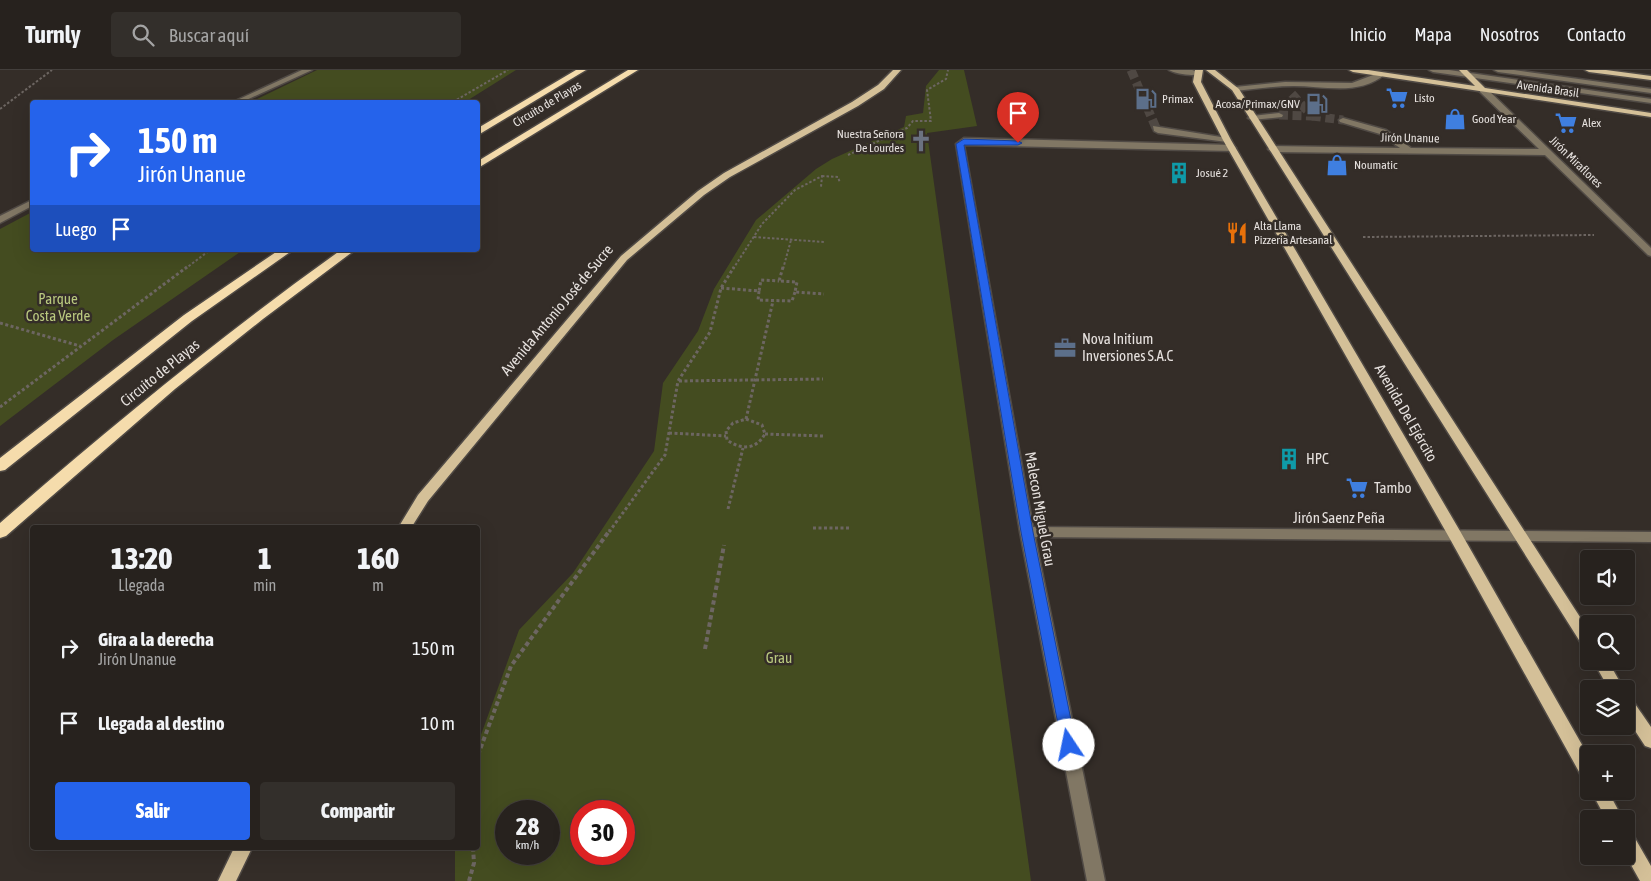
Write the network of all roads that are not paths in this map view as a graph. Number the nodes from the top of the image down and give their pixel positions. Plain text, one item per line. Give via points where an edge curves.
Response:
1 (308, 70) edge
2 (582, 70) edge
3 (634, 70) edge
4 (897, 70) edge
5 (1174, 70) edge
6 (1210, 70) edge
7 (1353, 70) edge
8 (1433, 70) edge
9 (1498, 70) edge
10 (1589, 70) edge
11 (1198, 72) edge
12 (1466, 73) edge
13 (1381, 74) junction
14 (1651, 78) edge
15 (1284, 85) junction
16 (1236, 89) junction
17 (1483, 90) junction
18 (1651, 91) edge
19 (1291, 93) tunnel mouth
20 (241, 100) edge
21 (1651, 101) edge
22 (1279, 115) tunnel mouth
23 (1651, 115) edge
24 (1252, 118) junction
25 (1343, 120) tunnel mouth
26 (480, 131) edge
27 (1230, 144) junction
28 (1163, 146) junction
29 (1272, 149) junction
30 (1408, 150) junction
31 (1547, 152) junction
32 (480, 164) edge
33 (30, 204) edge
34 (0, 220) edge
35 (284, 252) edge
36 (347, 252) edge
37 (1651, 253) edge
38 (0, 466) edge
39 (406, 525) edge
40 (0, 532) edge
41 (1027, 532) junction
42 (1455, 536) junction
43 (1520, 537) junction
44 (1651, 537) edge
45 (1580, 630) edge
46 (1635, 716) edge
47 (1651, 741) edge
48 (1580, 757) edge
49 (242, 850) edge
50 (1635, 855) edge
51 (227, 881) edge
52 (1096, 881) edge
53 (1650, 881) edge

1 - 20 street
2 - 26 highway, Circuito de Playas
3 - 32 highway, Circuito de Playas
4 - 39 main road, Avenida Antonio José de Sucre via 881,87 855,104 727,175 624,258 422,498
5 - 11 street
6 - 16 main road, Avenida Del Ejército
7 - 13 main road, Avenida Brasil
8 - 12 street, Avenida Brasil
9 - 18 street, Avenida Brasil
10 - 14 main road, Avenida Brasil
11 - 27 main road, Avenida Del Ejército via 1197,82
12 - 17 main road
12 - 21 street, Avenida Brasil
13 - 15 street via 1357,85
13 - 17 main road, Avenida Brasil
15 - 16 street
15 - 19 street
16 - 24 main road, Avenida Del Ejército
17 - 23 main road, Avenida Brasil
17 - 31 street, Jirón Miraflores
22 - 24 street
24 - 29 main road, Avenida Del Ejército
25 - 30 street via 1383,132
27 - 28 street
27 - 28 street via 1157,129
27 - 42 main road, Avenida Del Ejército
28 - 41 street, Malecon Miguel Grau via 961,142
29 - 30 street, Jirón Unanue
29 - 43 main road, Avenida Del Ejército
30 - 31 street, Jirón Unanue
31 - 37 street, Jirón Miraflores
33 - 34 street
35 - 38 highway, Circuito de Playas via 188,318
36 - 40 highway, Circuito de Playas via 245,326 175,382
41 - 42 street, Jirón Saenz Peña
41 - 52 street, Malecon Miguel Grau
42 - 43 street, Jirón Saenz Peña
42 - 48 main road, Avenida Del Ejército
43 - 44 street, Jirón Saenz Peña
43 - 45 main road, Avenida Del Ejército
46 - 47 main road
49 - 51 main road
50 - 53 main road

